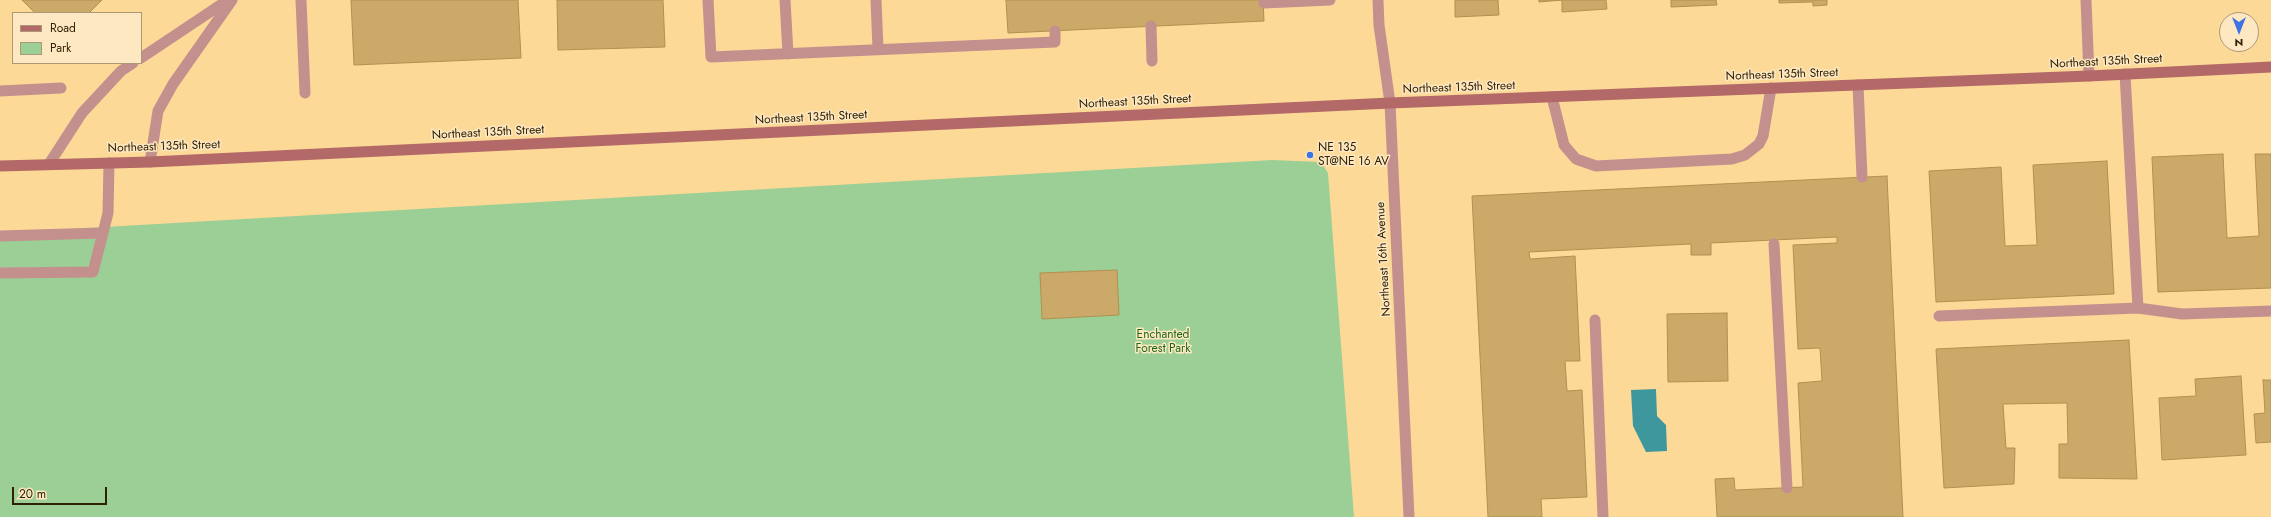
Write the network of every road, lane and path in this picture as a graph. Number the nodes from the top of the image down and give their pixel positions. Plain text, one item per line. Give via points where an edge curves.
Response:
1 (228, 0) edge
2 (232, 0) edge
3 (302, 0) edge
4 (708, 0) edge
5 (786, 0) edge
6 (876, 0) edge
7 (1330, 0) edge
8 (1378, 0) edge
9 (2086, 0) edge
10 (1264, 3) dead end
11 (1151, 26) dead end
12 (1056, 30) dead end
13 (878, 50) junction
14 (788, 54) junction
15 (142, 57) edge
16 (1152, 60) dead end
17 (131, 64) edge
18 (2271, 67) edge
19 (2125, 74) junction
20 (2088, 76) junction
21 (1858, 85) junction
22 (60, 88) dead end
23 (1771, 88) junction
24 (0, 91) edge
25 (305, 93) dead end
26 (1552, 97) junction
27 (1390, 103) junction
28 (150, 162) junction
29 (109, 163) junction
30 (49, 164) junction
31 (0, 166) edge
32 (1862, 177) dead end
33 (102, 233) junction
34 (0, 236) edge
35 (1774, 244) dead end
36 (0, 273) edge
37 (2138, 308) junction
38 (2271, 311) edge
39 (1939, 316) dead end
40 (1595, 320) dead end
41 (1787, 488) dead end
42 (1409, 517) edge
43 (1603, 517) edge

1 - 15 street
2 - 28 street via 173,84 158,111
3 - 25 street
4 - 14 street via 711,57
5 - 14 street
6 - 13 street
7 - 10 street
8 - 27 street, Northeast 16th Avenue
9 - 20 street
11 - 16 street
12 - 13 street via 1056,42
13 - 14 street
17 - 30 street via 120,71 82,113
18 - 19 main road, Northeast 135th Street
19 - 20 main road, Northeast 135th Street
19 - 37 street
20 - 21 main road, Northeast 135th Street
21 - 23 main road, Northeast 135th Street
21 - 32 street
22 - 24 street
23 - 26 main road, Northeast 135th Street
23 - 26 street via 1763,136 1759,144 1745,155 1732,159 1596,166 1576,159 1564,145
26 - 27 main road, Northeast 135th Street
27 - 28 main road, Northeast 135th Street
27 - 42 street, Northeast 16th Avenue
28 - 29 main road, Northeast 135th Street
29 - 30 main road, Northeast 135th Street
29 - 33 street via 108,213
30 - 31 main road, Northeast 135th Street
33 - 34 street
33 - 36 street via 93,272
35 - 41 street
37 - 38 street via 2182,314
37 - 39 street
40 - 43 street

